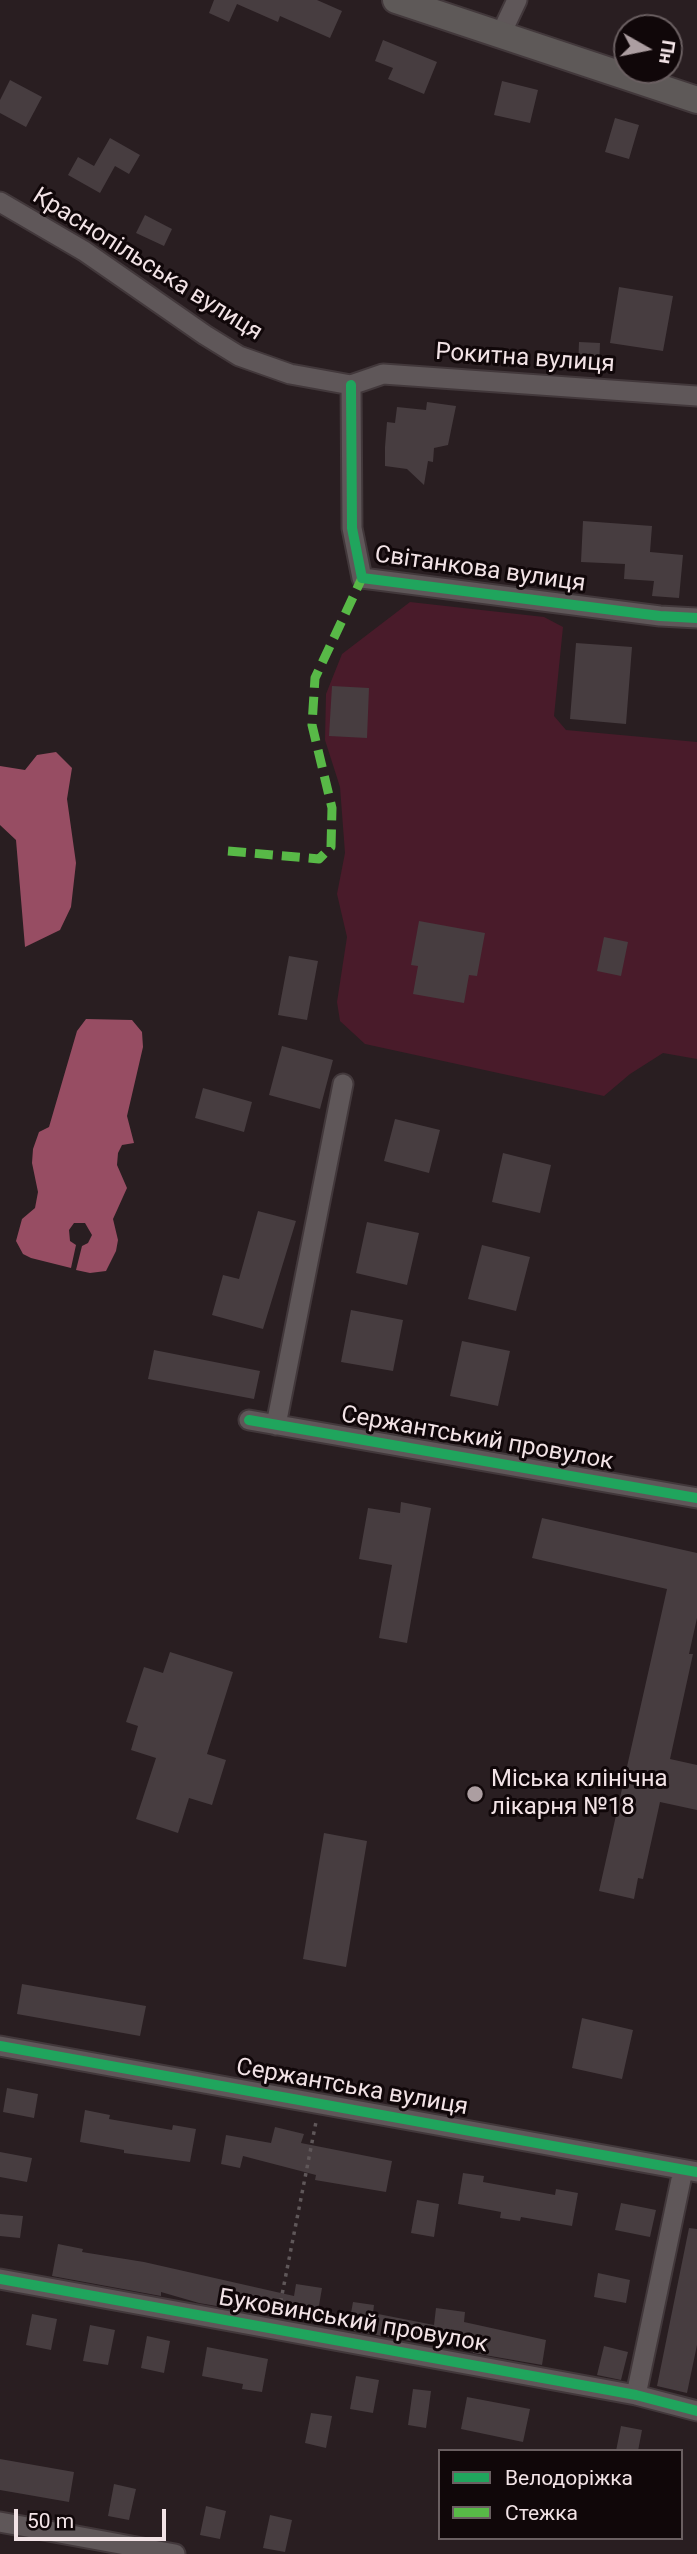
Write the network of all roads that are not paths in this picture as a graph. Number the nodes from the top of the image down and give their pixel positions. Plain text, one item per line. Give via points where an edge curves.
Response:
1 (396, 0) edge
2 (517, 0) edge
3 (500, 36) junction
4 (697, 100) edge
5 (0, 202) edge
6 (351, 385) junction
7 (697, 396) edge
8 (697, 618) edge
9 (343, 1084) dead end
10 (249, 1420) dead end
11 (276, 1425) junction
12 (697, 1498) edge
13 (0, 2046) edge
14 (690, 2171) edge
15 (0, 2278) edge
16 (636, 2395) junction
17 (697, 2411) edge
18 (0, 2522) edge
19 (175, 2554) edge

1 - 3 street
2 - 3 street
3 - 4 street
5 - 6 street, Краснопільська вулиця via 84,251 239,356 290,374
6 - 7 street, Рокитна вулиця via 383,374
6 - 8 street, Світанкова вулиця via 352,527 362,578
9 - 11 street
10 - 11 street, Сержантський провулок
11 - 12 street, Сержантський провулок
13 - 14 street, Сержантська вулиця
14 - 16 street
15 - 16 street, Буковинський провулок
16 - 17 street, Буковинський провулок
18 - 19 street

